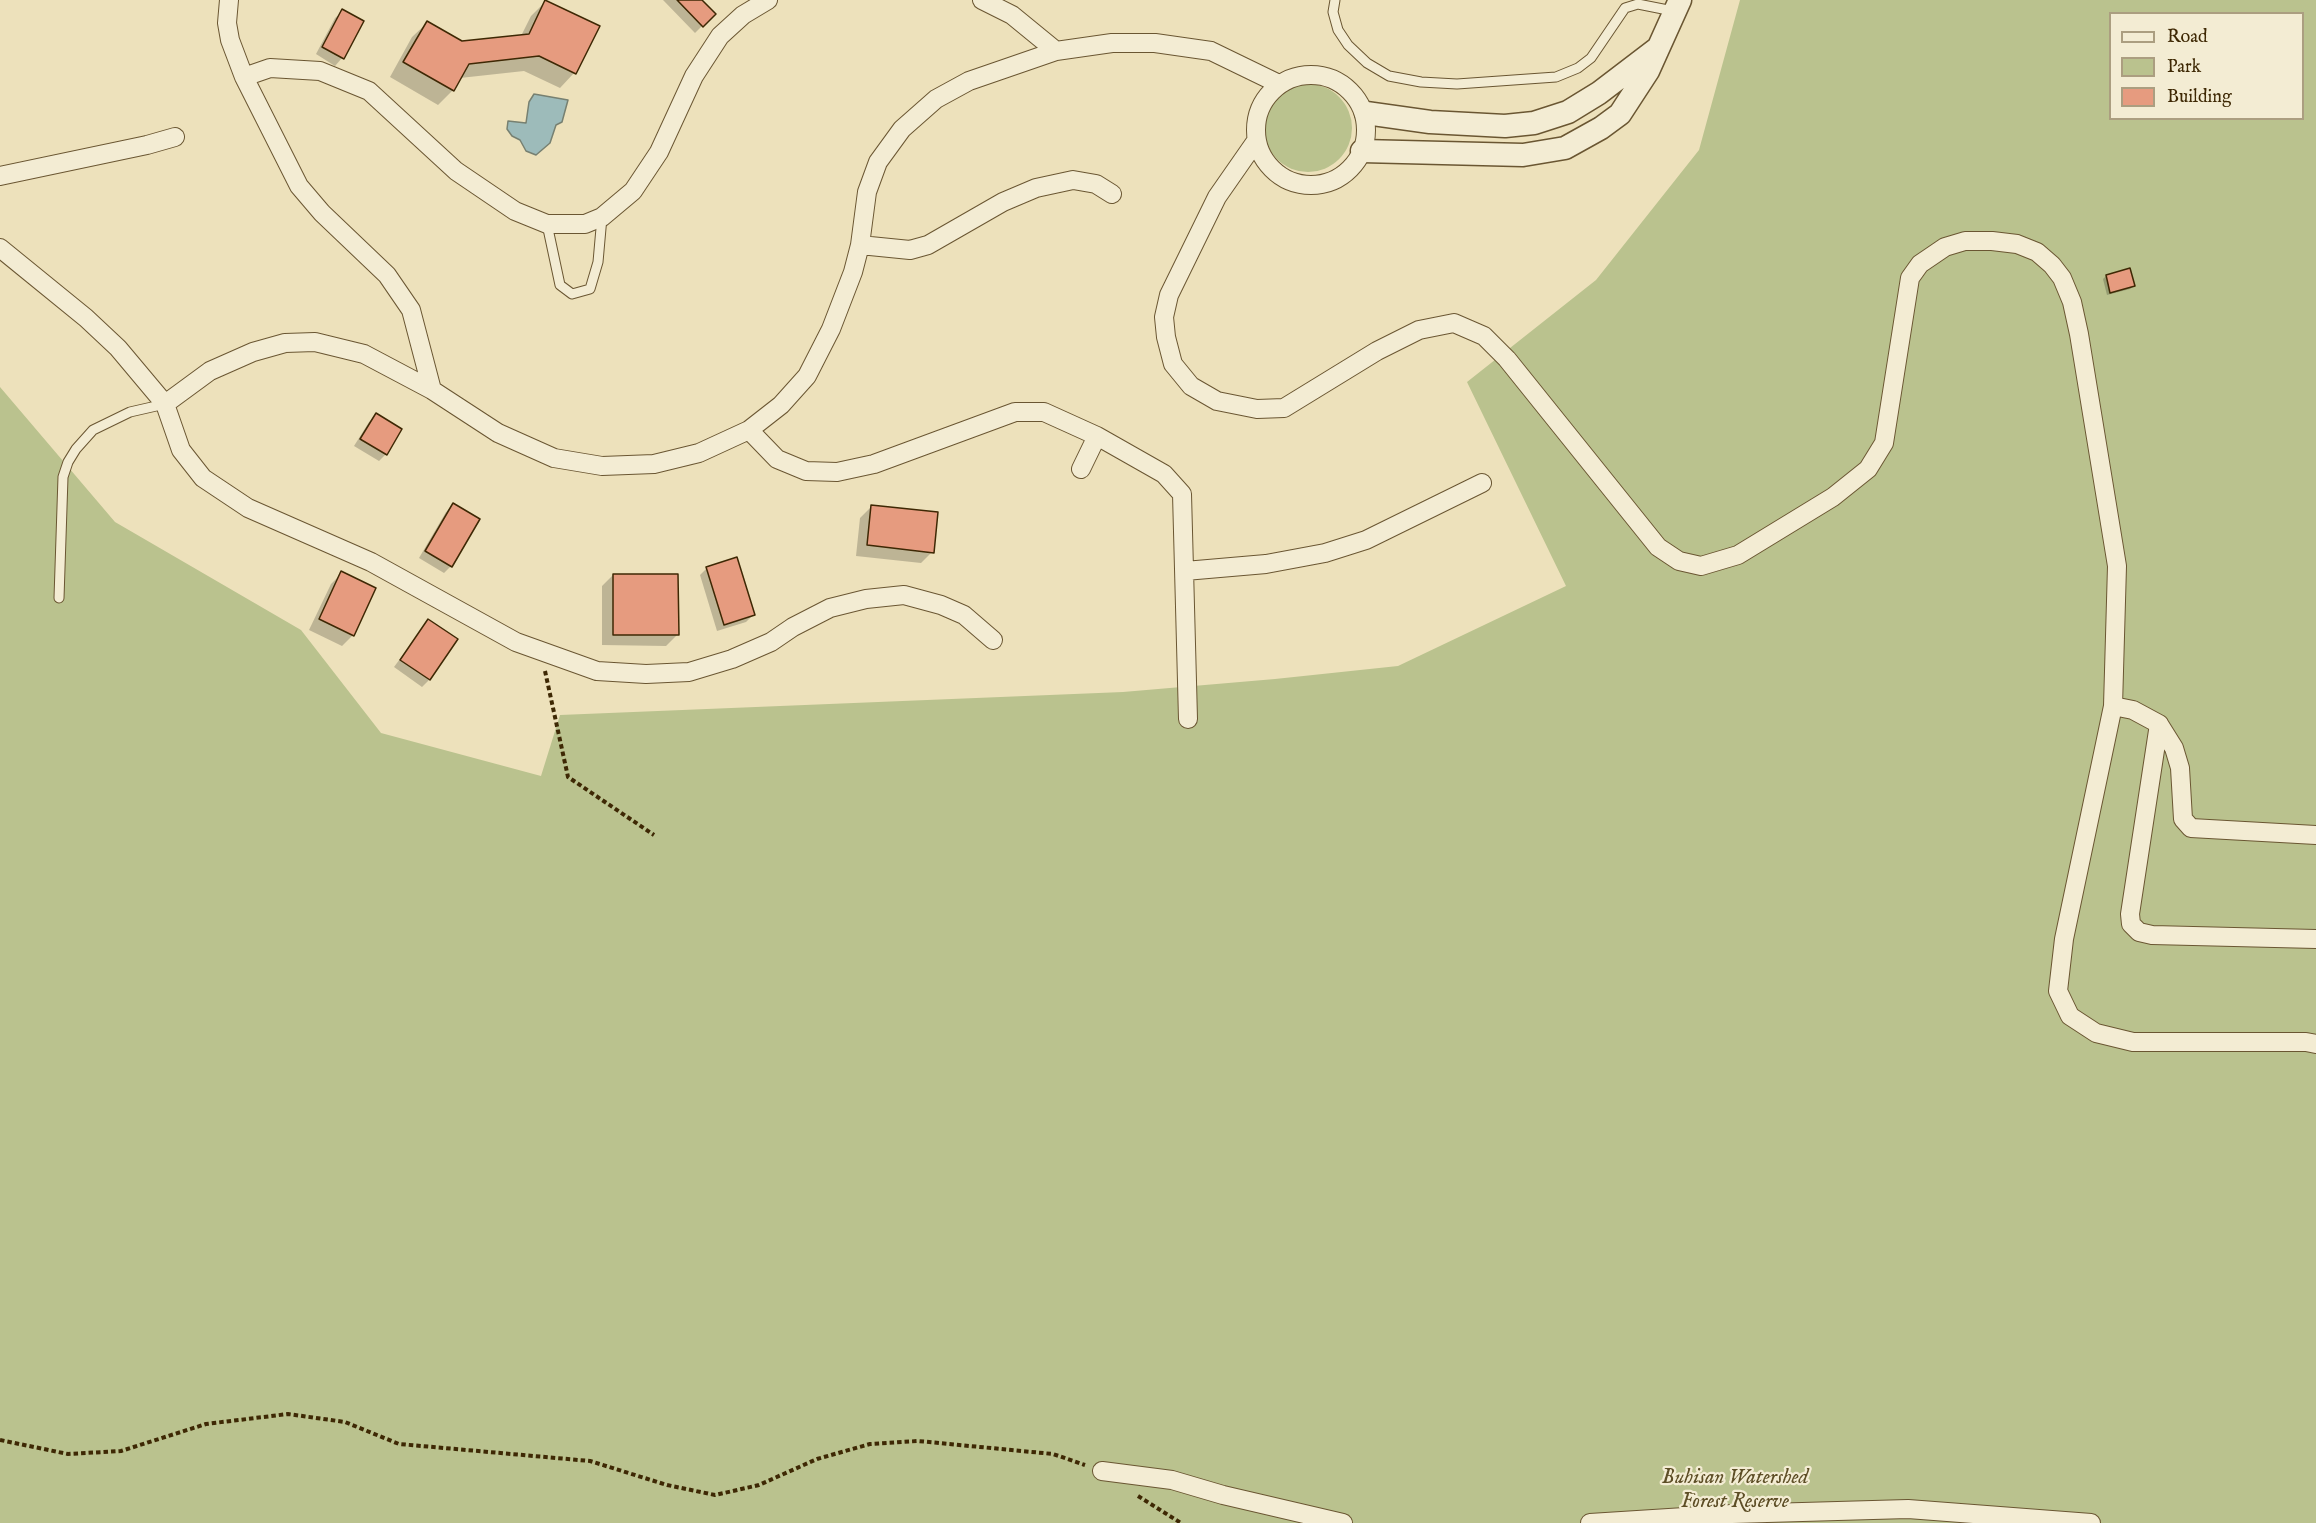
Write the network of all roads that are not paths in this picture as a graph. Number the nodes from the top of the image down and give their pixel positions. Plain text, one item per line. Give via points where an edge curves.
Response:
1 (229, 0) edge
2 (768, 0) edge
3 (982, 0) edge
4 (1335, 0) edge
5 (1678, 6) edge
6 (1659, 47) junction
7 (1056, 51) junction
8 (244, 77) junction
9 (1279, 84) junction
10 (1365, 113) junction
11 (175, 137) dead end
12 (1256, 141) junction
13 (1362, 151) junction
14 (0, 176) edge
15 (1112, 194) dead end
16 (602, 217) junction
17 (547, 224) junction
18 (860, 245) junction
19 (0, 248) edge
20 (432, 390) junction
21 (165, 404) junction
22 (749, 430) junction
23 (1097, 436) junction
24 (1081, 469) dead end
25 (1482, 483) dead end
26 (1185, 571) junction
27 (59, 598) dead end
28 (993, 640) dead end
29 (2113, 706) junction
30 (1188, 719) dead end
31 (2159, 724) junction
32 (2316, 835) edge
33 (2316, 939) edge
34 (2316, 1044) edge
35 (1102, 1471) road end
36 (1344, 1523) edge
37 (1590, 1523) edge
38 (2091, 1523) edge

1 - 8 street via 230,40
2 - 16 street via 720,36 694,76 659,152 633,191
3 - 7 street via 1012,15
4 - 5 lane via 1333,12 1338,30 1367,63 1389,76 1457,84 1556,77 1590,58 1625,8 1638,4
5 - 6 street
6 - 10 street via 1568,112 1534,123 1505,126 1430,122
6 - 13 street via 1620,114 1565,148 1523,155
7 - 9 street via 1112,42 1179,46 1212,51
7 - 18 street via 969,81 936,99 902,129 878,162 867,192
8 - 17 street via 270,68 320,71 369,91 456,171 515,211
8 - 20 street via 299,186 387,275 411,310
9 - 10 street via 1308,75 1329,77 1351,91
9 - 12 street via 1259,109
10 - 13 street
11 - 14 street
12 - 13 street via 1276,174 1306,185 1337,179 1348,172
12 - 29 street via 1217,197 1169,295 1164,317 1166,337 1173,364 1191,386 1217,401 1257,409 1284,408 1377,351 1419,330 1454,322 1484,336 1507,359 1658,547 1679,561 1701,566 1738,555 1833,497 1868,470 1884,443 1910,278 1920,264 1945,247 1965,242 2017,244 2037,252 2062,278 2072,302 2099,449 2117,566
15 - 18 street via 1096,184 1072,180 1036,188 1003,202 928,245 910,250
16 - 17 street via 585,224
16 - 17 lane via 598,262 590,289 572,294 560,285
18 - 22 street via 831,329 807,376 781,405
19 - 21 street via 118,348
20 - 21 street via 364,354 315,342 285,343 210,371
20 - 22 street via 498,433 555,458 602,466 665,462 699,453
21 - 27 lane via 130,412 93,430 68,462 63,477
21 - 28 street via 181,450 203,478 248,508 371,562 516,642 597,671 689,672 771,642 830,608 866,599 904,596 964,615
22 - 23 street via 777,459 806,471 837,472 874,464 1015,412 1044,412
23 - 24 street
23 - 26 street via 1164,474 1182,494
25 - 26 street via 1366,540 1325,553 1266,564
26 - 30 street
29 - 31 street via 2133,710
29 - 34 street via 2064,939 2058,991 2070,1016 2096,1033 2133,1042
31 - 32 street via 2174,748 2180,768 2183,819 2191,828
31 - 33 street via 2131,924 2139,933 2152,935
35 - 36 street via 1172,1480
37 - 38 street via 1908,1509

